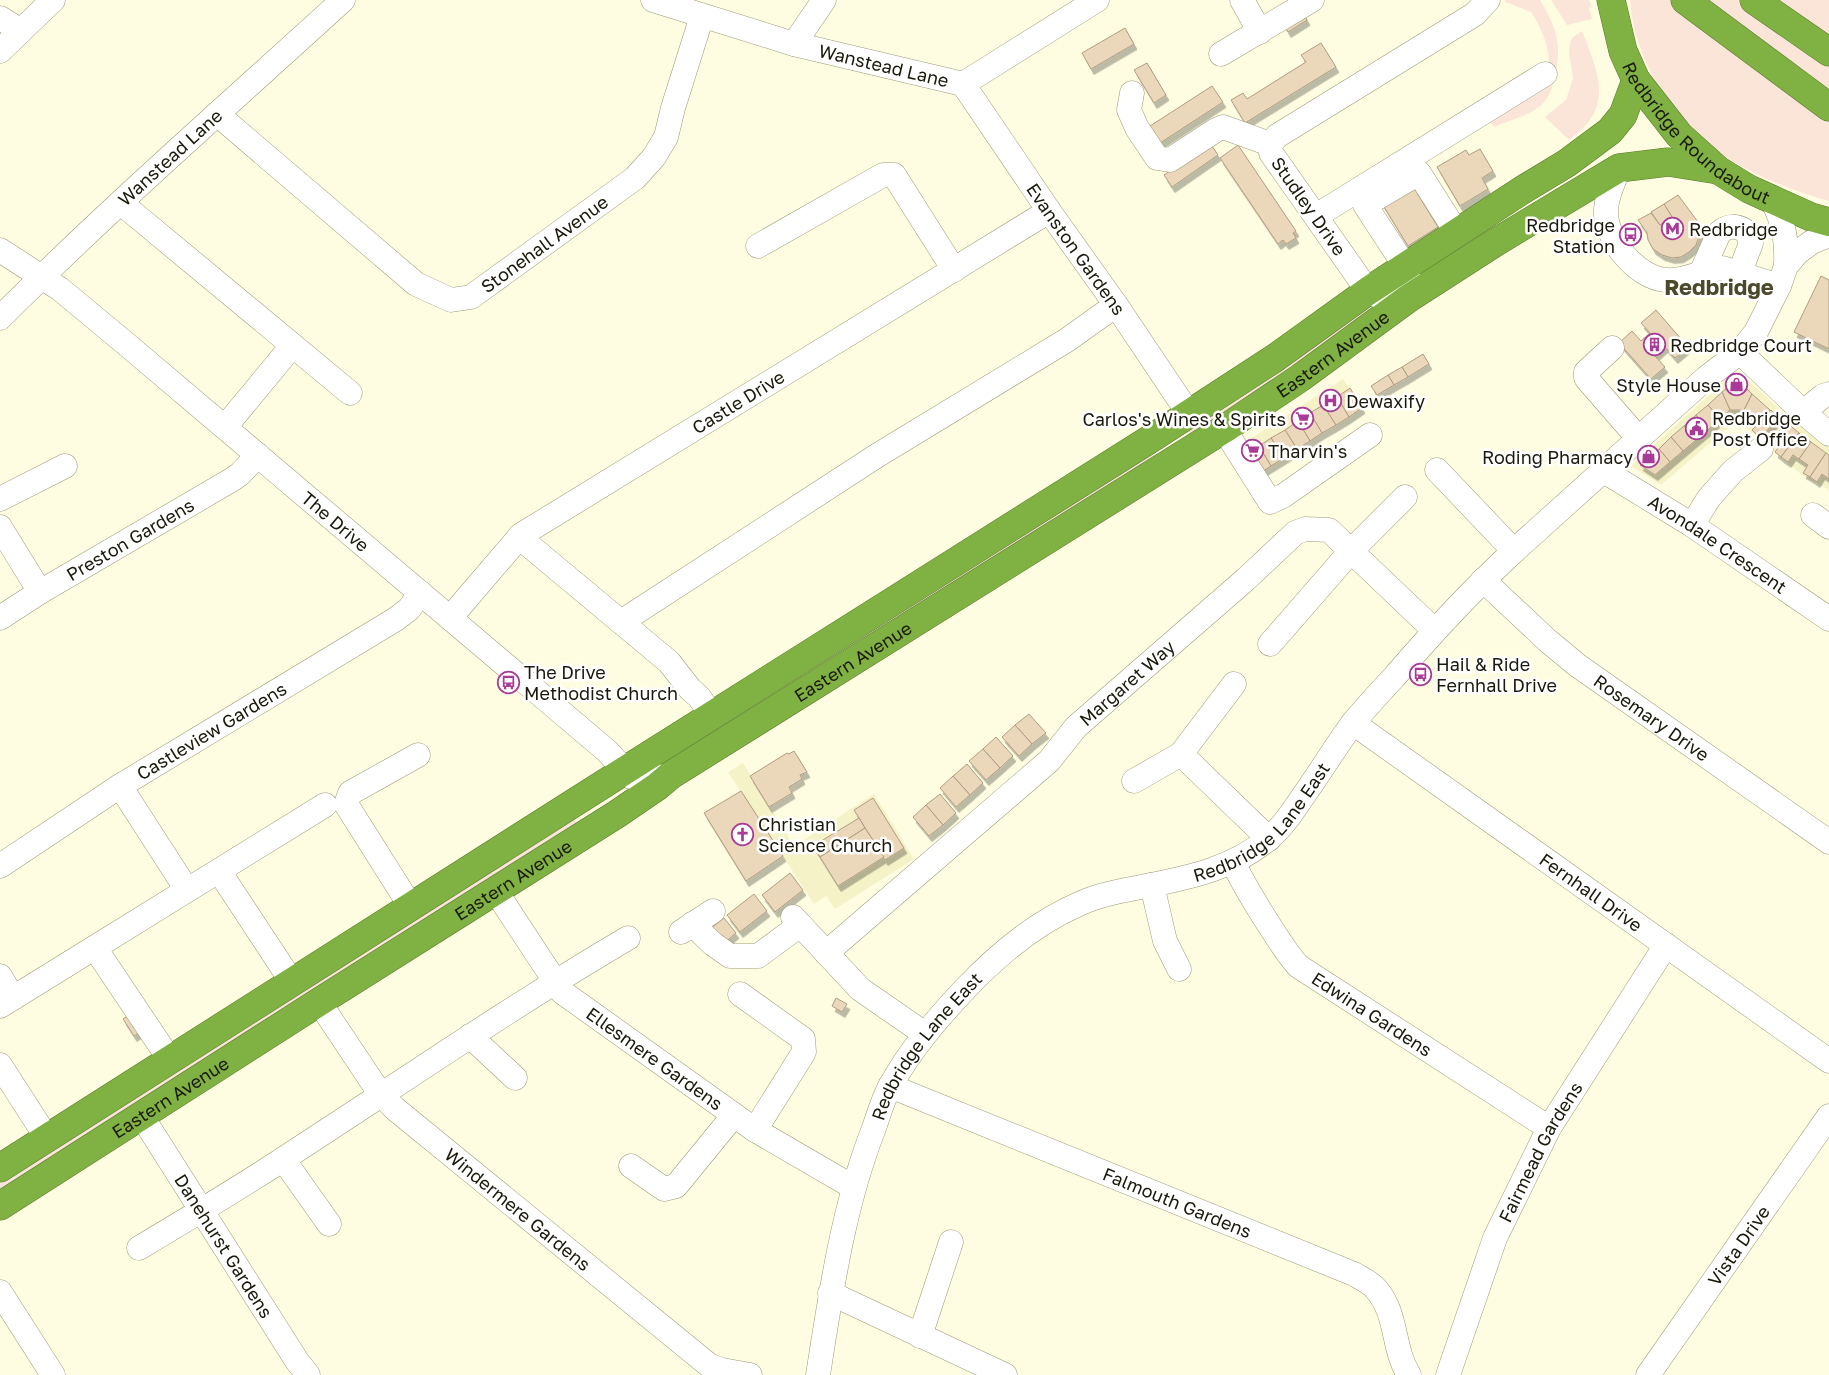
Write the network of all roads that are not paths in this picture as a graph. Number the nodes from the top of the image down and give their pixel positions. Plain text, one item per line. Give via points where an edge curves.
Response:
1 (53, 0) edge
2 (344, 0) edge
3 (653, 0) edge
4 (824, 0) edge
5 (1097, 0) edge
6 (1242, 0) edge
7 (1312, 0) edge
8 (1488, 0) edge
9 (1611, 0) edge
10 (1685, 0) edge
11 (1754, 0) edge
12 (702, 16) junction
13 (0, 18) edge
14 (21, 31) junction
15 (1260, 32) junction
16 (794, 44) junction
17 (0, 51) edge
18 (1829, 52) edge
19 (1221, 54) dead end
20 (1545, 74) dead end
21 (1636, 80) junction
22 (963, 84) junction
23 (1132, 94) dead end
24 (1829, 107) edge
25 (217, 114) junction
26 (1270, 144) junction
27 (1619, 168) junction
28 (1718, 170) junction
29 (1772, 200) junction
30 (121, 203) junction
31 (1049, 211) junction
32 (1316, 216) junction
33 (1829, 222) edge
34 (1457, 233) junction
35 (1829, 234) edge
36 (1496, 242) junction
37 (758, 246) dead end
38 (0, 250) edge
39 (1405, 266) junction
40 (954, 270) junction
41 (1740, 272) junction
42 (1702, 273) junction
43 (42, 276) junction
44 (1782, 276) junction
45 (1368, 291) junction
46 (1116, 305) junction
47 (0, 318) edge
48 (292, 346) junction
49 (1612, 348) dead end
50 (1740, 352) junction
51 (350, 393) dead end
52 (1829, 394) edge
53 (1803, 412) junction
54 (1189, 414) junction
55 (225, 427) junction
56 (1224, 429) junction
57 (1828, 432) edge
58 (1370, 436) dead end
59 (1639, 439) junction
60 (1761, 448) dead end
61 (258, 456) junction
62 (64, 466) dead end
63 (1437, 470) dead end
64 (1604, 471) junction
65 (1405, 496) dead end
66 (0, 500) edge
67 (1692, 526) junction
68 (0, 527) edge
69 (519, 537) junction
70 (1351, 551) junction
71 (1514, 551) junction
72 (1483, 580) junction
73 (40, 592) junction
74 (421, 593) junction
75 (0, 618) edge
76 (450, 618) junction
77 (1829, 619) edge
78 (621, 622) junction
79 (1434, 630) junction
80 (1270, 644) dead end
81 (1234, 684) dead end
82 (712, 716) junction
83 (1353, 723) junction
84 (1181, 754) junction
85 (418, 755) dead end
86 (624, 771) junction
87 (671, 775) junction
88 (1134, 781) dead end
89 (120, 786) junction
90 (325, 805) dead end
91 (1269, 839) junction
92 (1829, 842) edge
93 (1233, 862) junction
94 (0, 866) edge
95 (219, 871) junction
96 (1152, 885) junction
97 (187, 890) junction
98 (495, 890) junction
99 (411, 907) junction
100 (713, 911) dead end
101 (628, 938) dead end
102 (1666, 945) junction
103 (95, 948) junction
104 (826, 953) junction
105 (1179, 969) dead end
106 (0, 976) edge
107 (555, 981) junction
108 (292, 982) junction
109 (740, 994) dead end
110 (7, 1002) edge
111 (319, 1002) junction
112 (925, 1034) junction
113 (470, 1036) junction
114 (170, 1060) junction
115 (1829, 1061) edge
116 (0, 1065) edge
117 (514, 1078) dead end
118 (890, 1086) junction
119 (381, 1094) junction
120 (141, 1115) junction
121 (734, 1115) junction
122 (1829, 1116) edge
123 (1549, 1128) junction
124 (755, 1130) junction
125 (47, 1138) junction
126 (283, 1159) junction
127 (631, 1166) dead end
128 (0, 1168) edge
129 (854, 1187) junction
130 (0, 1206) edge
131 (201, 1210) junction
132 (329, 1224) dead end
133 (951, 1242) dead end
134 (139, 1248) dead end
135 (0, 1292) edge
136 (830, 1293) junction
137 (920, 1336) junction
138 (53, 1375) edge
139 (308, 1375) edge
140 (750, 1375) edge
141 (818, 1375) edge
142 (1005, 1375) edge
143 (1409, 1375) edge
144 (1448, 1375) edge
145 (1648, 1375) edge

1 - 14 street
2 - 25 street, Wanstead Lane
3 - 12 street, Wanstead Lane
4 - 16 street
5 - 22 street, Wanstead Lane
6 - 15 street
7 - 15 street
8 - 26 street, Studley Drive via 1474,14 1277,136
9 - 21 highway, Redbridge Roundabout via 1623,50
10 - 24 highway
11 - 18 highway
12 - 16 street, Wanstead Lane
12 - 25 street, Stonehall Avenue via 666,137 654,157 635,178 471,297 451,300 416,284
13 - 14 street
14 - 17 street
15 - 19 street
16 - 22 street, Wanstead Lane
20 - 32 street
21 - 28 highway, Redbridge Roundabout via 1680,135
21 - 34 highway, Eastern Avenue via 1623,115 1610,132
22 - 31 street, Evanston Gardens
23 - 26 street via 1129,110 1157,158 1170,160 1223,127
25 - 30 street, Wanstead Lane
26 - 32 street, Studley Drive via 1272,153
27 - 28 highway, Eastern Avenue via 1668,162
27 - 36 highway, Eastern Avenue
27 - 42 street via 1606,209 1613,239 1626,257 1652,277 1666,280
28 - 29 highway, Redbridge Roundabout
29 - 33 highway, Redbridge Roundabout
29 - 44 street, Redbridge Lane East via 1780,216 1787,246
30 - 43 street, Wanstead Lane
30 - 48 street
31 - 40 street, Castle Drive
31 - 46 street, Evanston Gardens
32 - 45 street, Studley Drive
34 - 39 highway, Eastern Avenue
34 - 39 street via 1419,173 1364,205
35 - 44 street, Redbridge Lane East via 1798,252
36 - 45 street via 1386,298
36 - 56 highway, Eastern Avenue via 1409,298
37 - 40 street via 883,175 894,175
38 - 43 street, The Drive
39 - 45 highway, Eastern Avenue
40 - 69 street, Castle Drive
41 - 42 street via 1722,268
41 - 42 street via 1751,243 1747,232 1736,226 1719,233
41 - 44 street
43 - 47 street, Wanstead Lane
43 - 55 street, The Drive
44 - 50 street, Redbridge Lane East via 1756,332
45 - 54 highway, Eastern Avenue via 1275,358
46 - 54 street, Evanston Gardens
46 - 78 street via 1067,340 878,455
48 - 51 street
48 - 55 street
49 - 59 street via 1586,372 1586,378
50 - 53 street
50 - 59 street, Redbridge Lane East
52 - 53 street
53 - 57 street
54 - 82 highway, Eastern Avenue
55 - 61 street, The Drive
56 - 58 street via 1270,502
56 - 87 highway, Eastern Avenue
59 - 64 street, Redbridge Lane East
60 - 67 street via 1709,498
61 - 73 street, Preston Gardens via 233,479
61 - 74 street, The Drive
62 - 66 street
63 - 71 street
64 - 67 street, Avondale Crescent
64 - 71 street, Redbridge Lane East
65 - 70 street
67 - 77 street, Avondale Crescent
68 - 73 street
69 - 76 street, Castle Drive
69 - 78 street
70 - 79 street, Margaret Way
70 - 80 street
70 - 104 street, Margaret Way via 1329,530 1305,528 1296,533 1076,727 1049,761
71 - 72 street, Redbridge Lane East
72 - 79 street, Redbridge Lane East
72 - 92 street, Rosemary Drive via 1577,665
73 - 75 street, Preston Gardens
74 - 76 street, The Drive
74 - 89 street, Castleview Gardens via 396,619
76 - 86 street, The Drive via 607,751
78 - 82 street via 669,662
79 - 83 street, Redbridge Lane East
81 - 84 street
82 - 86 highway, Eastern Avenue
83 - 91 street, Redbridge Lane East via 1286,822
83 - 102 street, Fernhall Drive
84 - 88 street
84 - 91 street
85 - 99 street via 350,793 346,804
86 - 87 street, The Drive via 642,780
86 - 99 highway, Eastern Avenue
87 - 98 highway, Eastern Avenue via 633,803
89 - 94 street, Castleview Gardens
89 - 97 street
90 - 95 street
91 - 93 street, Redbridge Lane East
93 - 96 street, Redbridge Lane East
93 - 123 street, Edwina Gardens via 1273,932 1298,966
95 - 97 street
95 - 108 street
96 - 105 street via 1165,941
96 - 112 street, Redbridge Lane East via 1113,892 1080,903 1040,924 977,977
97 - 103 street
98 - 107 street, Ellesmere Gardens
98 - 111 highway, Eastern Avenue
99 - 108 highway, Eastern Avenue
100 - 104 street via 686,928 730,956 758,956 797,921
101 - 107 street
102 - 115 street, Fernhall Drive
102 - 123 street, Fairmead Gardens
103 - 110 street
103 - 114 street
104 - 112 street via 860,989
106 - 110 street
107 - 113 street
107 - 121 street, Ellesmere Gardens via 562,992
108 - 114 highway, Eastern Avenue
109 - 124 street via 803,1039 804,1052
111 - 119 street, Windermere Gardens
111 - 120 highway, Eastern Avenue
112 - 118 street, Redbridge Lane East
113 - 117 street
113 - 119 street
114 - 125 highway, Eastern Avenue
116 - 125 street
118 - 129 street, Redbridge Lane East
118 - 143 street, Falmouth Gardens via 1354,1274 1376,1288 1386,1305 1401,1363
119 - 126 street
119 - 140 street, Windermere Gardens via 394,1108 710,1366
120 - 130 highway, Eastern Avenue
120 - 131 street, Danehurst Gardens
121 - 124 street, Ellesmere Gardens
121 - 127 street via 676,1186 664,1188
122 - 145 street, Vista Drive
123 - 144 street, Fairmead Gardens via 1495,1238
124 - 129 street, Ellesmere Gardens
125 - 128 highway, Eastern Avenue
126 - 131 street
126 - 132 street
129 - 136 street, Redbridge Lane East
131 - 134 street
131 - 139 street, Danehurst Gardens
133 - 137 street
135 - 138 street
136 - 137 street
136 - 141 street, Redbridge Lane East
137 - 142 street

